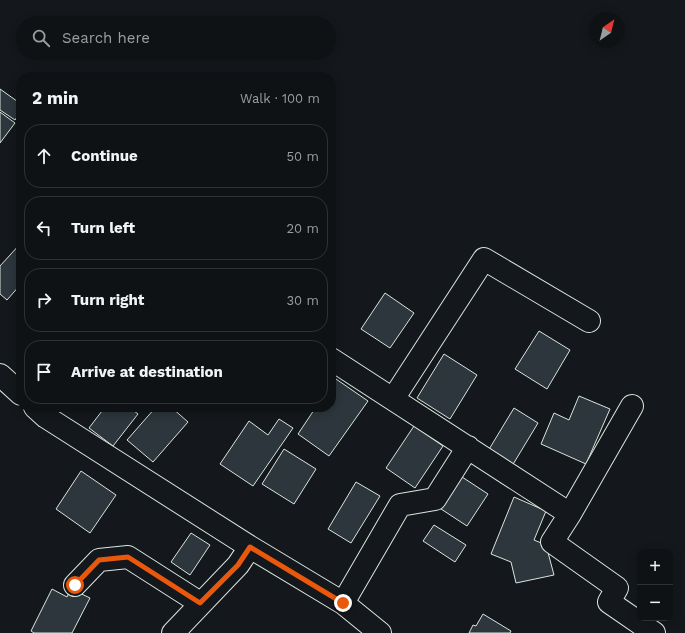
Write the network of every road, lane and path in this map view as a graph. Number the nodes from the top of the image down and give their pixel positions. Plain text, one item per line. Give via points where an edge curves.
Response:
1 (589, 321) dead end
2 (336, 362) edge
3 (0, 375) edge
4 (16, 389) edge
5 (393, 399) junction
6 (632, 406) dead end
7 (40, 412) edge
8 (468, 447) junction
9 (570, 514) junction
10 (250, 547) junction
11 (75, 585) dead end
12 (200, 603) junction
13 (343, 603) junction
14 (173, 633) edge
15 (380, 633) edge
16 (654, 633) edge

1 - 5 street via 484,259
2 - 5 street
3 - 4 street
5 - 8 street
6 - 9 street
7 - 10 street
8 - 9 street
8 - 13 street via 435,499 400,505
9 - 16 street via 552,542 617,588 609,602
10 - 12 street via 238,565
10 - 13 street
11 - 12 street via 99,560 128,557
12 - 14 street
13 - 15 street

